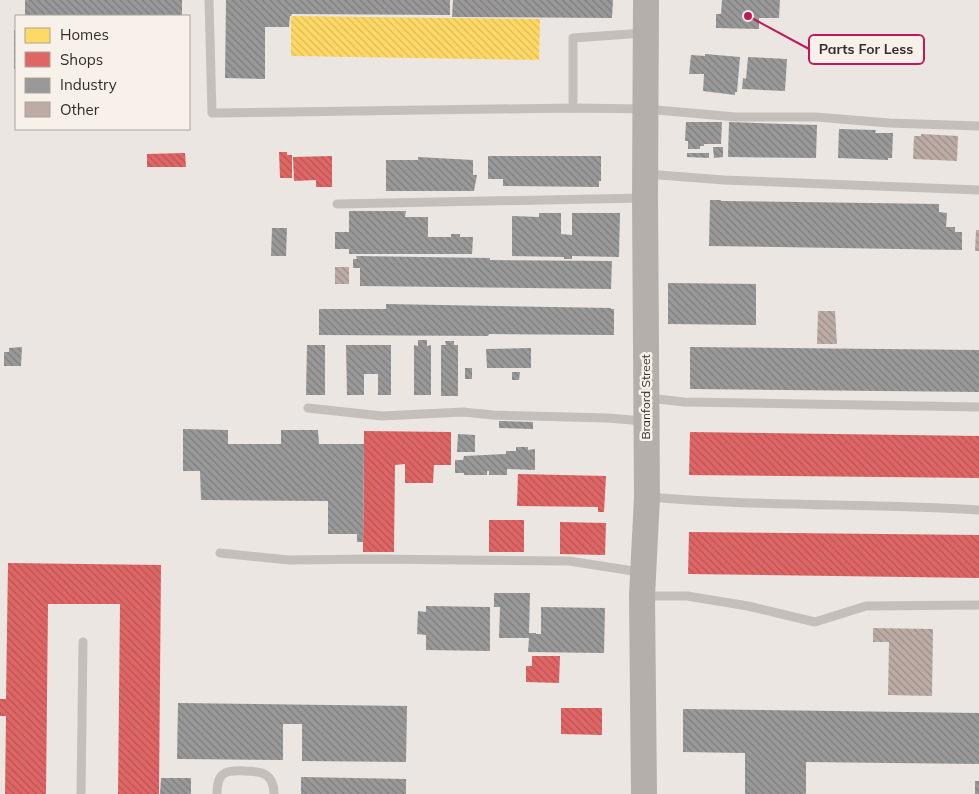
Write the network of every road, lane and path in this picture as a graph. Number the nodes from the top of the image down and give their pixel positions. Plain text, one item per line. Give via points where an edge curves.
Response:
1 (209, 0) edge
2 (646, 0) edge
3 (646, 33) junction
4 (573, 108) junction
5 (645, 109) junction
6 (979, 126) edge
7 (646, 186) junction
8 (979, 190) edge
9 (336, 204) dead end
10 (979, 407) edge
11 (308, 408) dead end
12 (646, 410) junction
13 (648, 497) junction
14 (979, 510) edge
15 (220, 553) dead end
16 (642, 584) junction
17 (979, 605) edge
18 (83, 642) dead end
19 (81, 794) edge
20 (218, 794) edge
21 (274, 794) edge
22 (644, 794) edge

1 - 4 lane via 212,113
2 - 3 main road, Branford Street
3 - 4 lane via 573,38
3 - 5 main road, Branford Street
4 - 5 lane
5 - 6 lane via 736,117 816,117
5 - 7 main road, Branford Street
7 - 8 lane via 724,180
7 - 9 lane
7 - 12 main road, Branford Street
10 - 12 lane via 684,402
11 - 12 lane via 382,416 463,412 608,418
12 - 13 main road, Branford Street
13 - 14 lane via 751,504
13 - 16 main road, Branford Street
15 - 16 lane via 290,560 569,561
16 - 17 lane via 815,622 866,606
16 - 22 main road, Branford Street
18 - 19 lane
20 - 21 lane via 218,783 229,770 260,771 271,779

